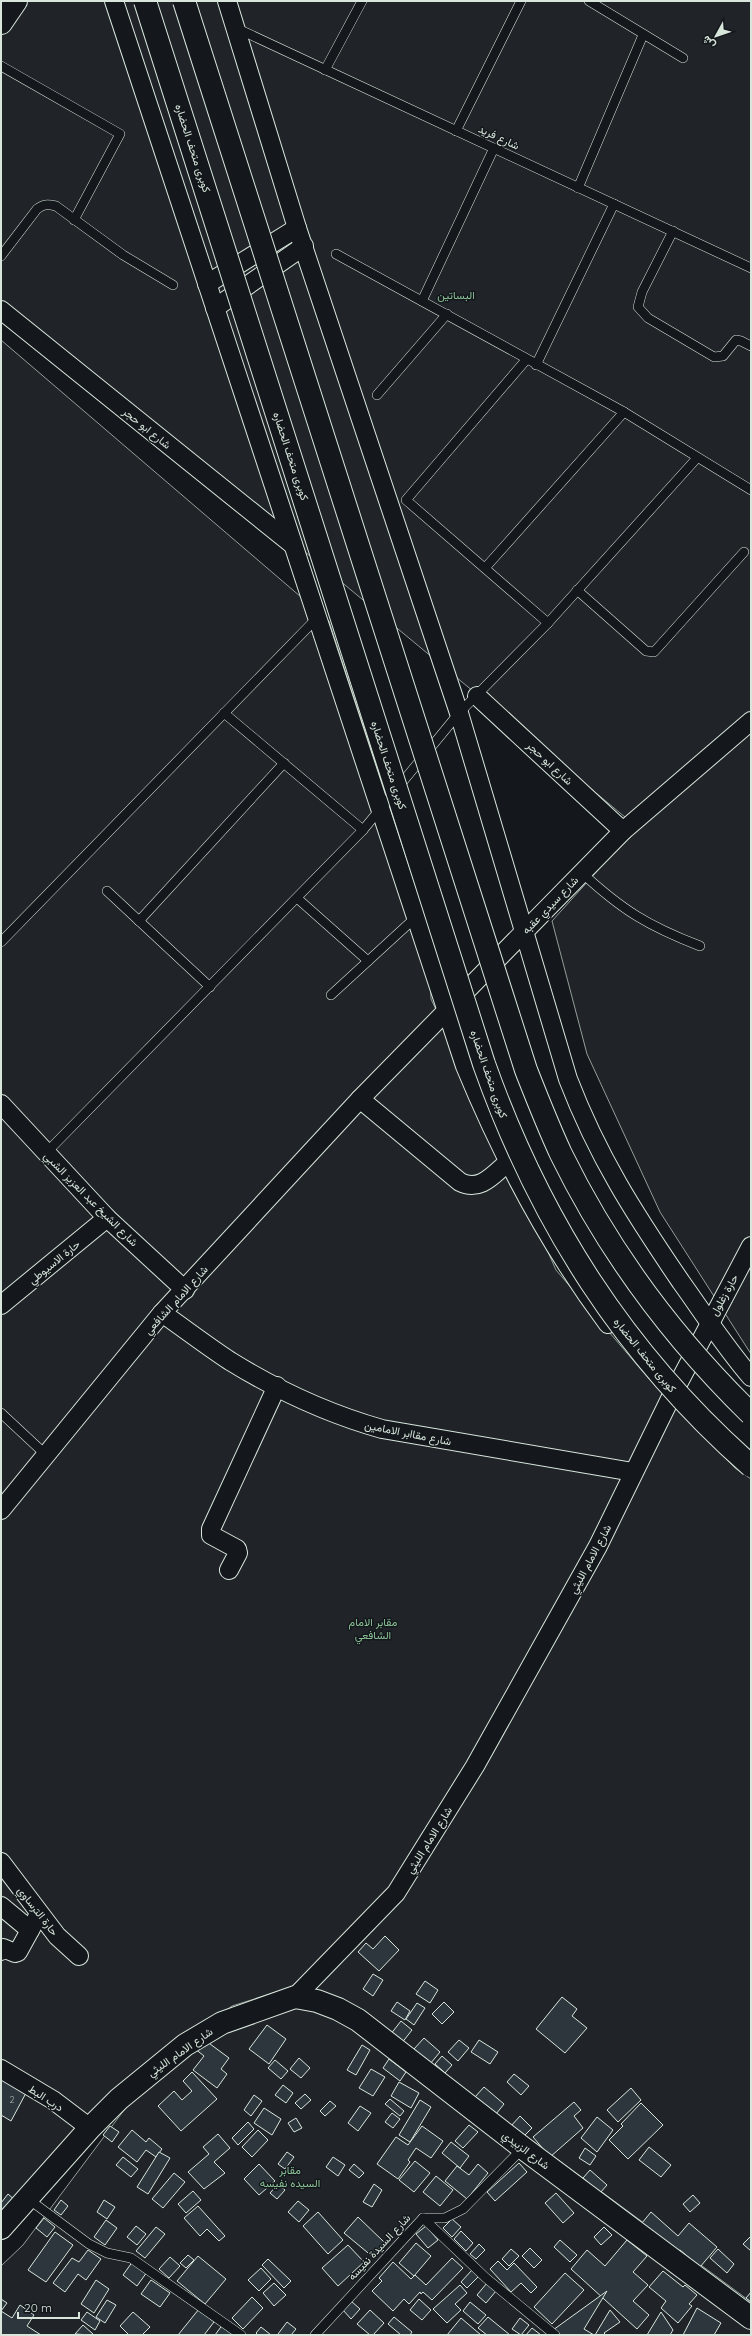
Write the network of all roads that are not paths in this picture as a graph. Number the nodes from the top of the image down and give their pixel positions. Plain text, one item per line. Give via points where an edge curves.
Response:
1 (16, 1) edge
2 (114, 1) edge
3 (145, 1) edge
4 (184, 1) edge
5 (227, 1) edge
6 (362, 1) edge
7 (522, 1) edge
8 (589, 1) edge
9 (1, 23) edge
10 (236, 28) junction
11 (643, 34) junction
12 (683, 58) dead end
13 (1, 66) edge
14 (324, 70) junction
15 (456, 131) junction
16 (494, 148) junction
17 (578, 188) junction
18 (614, 204) junction
19 (74, 220) junction
20 (298, 228) junction
21 (673, 231) junction
22 (304, 246) junction
23 (336, 254) dead end
24 (1, 256) edge
25 (751, 268) edge
26 (207, 284) junction
27 (173, 286) dead end
28 (422, 301) junction
29 (215, 308) junction
30 (447, 314) junction
31 (3, 316) edge
32 (751, 346) edge
33 (526, 360) junction
34 (536, 365) junction
35 (378, 395) dead end
36 (624, 412) junction
37 (696, 458) junction
38 (751, 490) edge
39 (293, 545) junction
40 (744, 552) dead end
41 (485, 568) junction
42 (578, 590) junction
43 (317, 618) junction
44 (548, 623) junction
45 (477, 696) junction
46 (224, 713) junction
47 (459, 713) junction
48 (751, 721) edge
49 (284, 763) junction
50 (381, 811) junction
51 (364, 830) junction
52 (623, 831) junction
53 (581, 872) junction
54 (108, 891) dead end
55 (297, 898) junction
56 (416, 917) junction
57 (139, 921) junction
58 (523, 933) junction
59 (1, 942) edge
60 (700, 946) dead end
61 (368, 961) junction
62 (210, 987) junction
63 (331, 994) dead end
64 (446, 1009) junction
65 (360, 1099) junction
66 (1, 1104) edge
67 (46, 1153) junction
68 (507, 1163) junction
69 (107, 1218) junction
70 (751, 1246) edge
71 (747, 1265) edge
72 (185, 1290) junction
73 (1, 1305) edge
74 (162, 1313) junction
75 (709, 1323) junction
76 (751, 1377) edge
77 (277, 1386) junction
78 (670, 1399) junction
79 (1, 1413) edge
80 (751, 1414) edge
81 (45, 1454) junction
82 (751, 1466) edge
83 (633, 1472) junction
84 (751, 1478) edge
85 (1, 1510) edge
86 (229, 1570) dead end
87 (1, 1862) edge
88 (1, 1906) edge
89 (39, 1914) junction
90 (30, 1930) junction
91 (1, 1951) edge
92 (79, 1956) dead end
93 (295, 1997) junction
94 (1, 2070) edge
95 (90, 2128) junction
96 (523, 2148) junction
97 (27, 2198) junction
98 (423, 2218) junction
99 (1, 2228) edge
100 (751, 2318) edge
101 (241, 2335) edge
102 (315, 2335) edge
103 (555, 2335) edge

1 - 9 main road
2 - 26 street
3 - 82 main road, كوبرى متحف الحضاره, bridge via 484,1064 508,1128 536,1191 558,1231 608,1309 690,1409
4 - 80 main road, bridge via 529,1077 568,1166 604,1233 630,1273 686,1347
5 - 10 street
6 - 14 lane
7 - 15 lane
8 - 11 lane
10 - 14 lane, شارع فريد
10 - 20 street
11 - 12 lane
11 - 17 lane
13 - 19 lane via 120,134
14 - 15 lane, شارع فريد
15 - 16 lane, شارع فريد
16 - 17 lane, شارع فريد
16 - 28 lane
17 - 18 lane, شارع فريد
18 - 21 lane, شارع فريد
18 - 34 lane
19 - 24 lane via 56,206 44,204 31,216
19 - 27 lane
20 - 22 street
20 - 26 street
21 - 25 lane, شارع فريد
21 - 32 lane via 642,292 638,307 648,318 714,357 723,356 736,340
22 - 29 street
22 - 47 street
23 - 28 lane
26 - 29 street
28 - 30 lane
29 - 39 street
30 - 33 lane
30 - 35 lane
31 - 39 street, شارع ابو حجر
33 - 34 lane
33 - 41 lane via 406,500
34 - 36 lane
36 - 37 lane
36 - 41 lane
37 - 38 lane
37 - 42 lane
39 - 43 street
40 - 42 lane via 658,650 651,653
41 - 44 lane
42 - 44 lane
43 - 46 lane
43 - 50 street
44 - 45 lane
45 - 47 lane
45 - 52 street, شارع ابو حجر
46 - 49 lane
46 - 59 lane
47 - 50 lane
47 - 58 street
48 - 52 street, شارع سيدي عقبه
49 - 51 lane
49 - 57 lane
50 - 51 lane
50 - 56 street
51 - 55 lane
52 - 53 street, شارع سيدي عقبه
53 - 58 street, شارع سيدي عقبه
53 - 60 lane via 621,908 668,933
54 - 57 lane
55 - 61 lane
55 - 62 lane
56 - 61 lane
56 - 64 street
57 - 62 lane
58 - 64 street, شارع سيدي عقبه
58 - 75 street via 584,1122 626,1200
61 - 63 lane
62 - 67 lane
64 - 65 street, شارع سيدي عقبه
64 - 68 street via 465,1066
65 - 68 street via 467,1186 480,1185
65 - 72 street, شارع الامام الشافعي
66 - 67 street, شارع الشيخ عبد العزيز الشبي
67 - 69 street, شارع الشيخ عبد العزيز الشبي
68 - 78 street via 532,1209 588,1297
69 - 72 street, شارع الشيخ عبد العزيز الشبي
69 - 73 street, حارة الاسيوطي
70 - 71 street, حارة زغلول
71 - 75 street, حارة زغلول
72 - 74 street, شارع الامام الشافعي
74 - 77 street, شارع مقاابر الامامين via 230,1361
74 - 81 street, شارع الامام الشافعي
75 - 76 street
75 - 78 street, شارع الامام الليثي
77 - 83 street, شارع مقاابر الامامين via 347,1419 382,1430
77 - 86 street via 211,1529 211,1535 237,1548 238,1552
78 - 83 street, شارع الامام الليثي
78 - 84 street
79 - 81 lane
81 - 85 street, شارع الامام الشافعي
83 - 93 street, شارع الامام الليثي via 598,1546 544,1644 475,1766 396,1893
87 - 89 street, حارة الترساوي
88 - 90 street
89 - 90 street
89 - 92 street, حارة الترساوي via 56,1936
90 - 91 street via 16,1953 3,1948
93 - 95 main road, شارع الامام الليثي via 222,2023 185,2045 119,2098
93 - 96 main road, شارع الزبيدي via 317,2001 358,2020
94 - 95 street, درب البط via 52,2100
95 - 97 main road, شارع الامام الليثي
96 - 98 lane, شارع السيدة نفيسه via 463,2209 445,2218
96 - 100 main road, شارع الزبيدي
97 - 99 main road, شارع الامام الليثي
97 - 101 lane via 89,2244 107,2253 131,2258
98 - 102 lane, شارع السيدة نفيسه
98 - 103 lane via 486,2278

